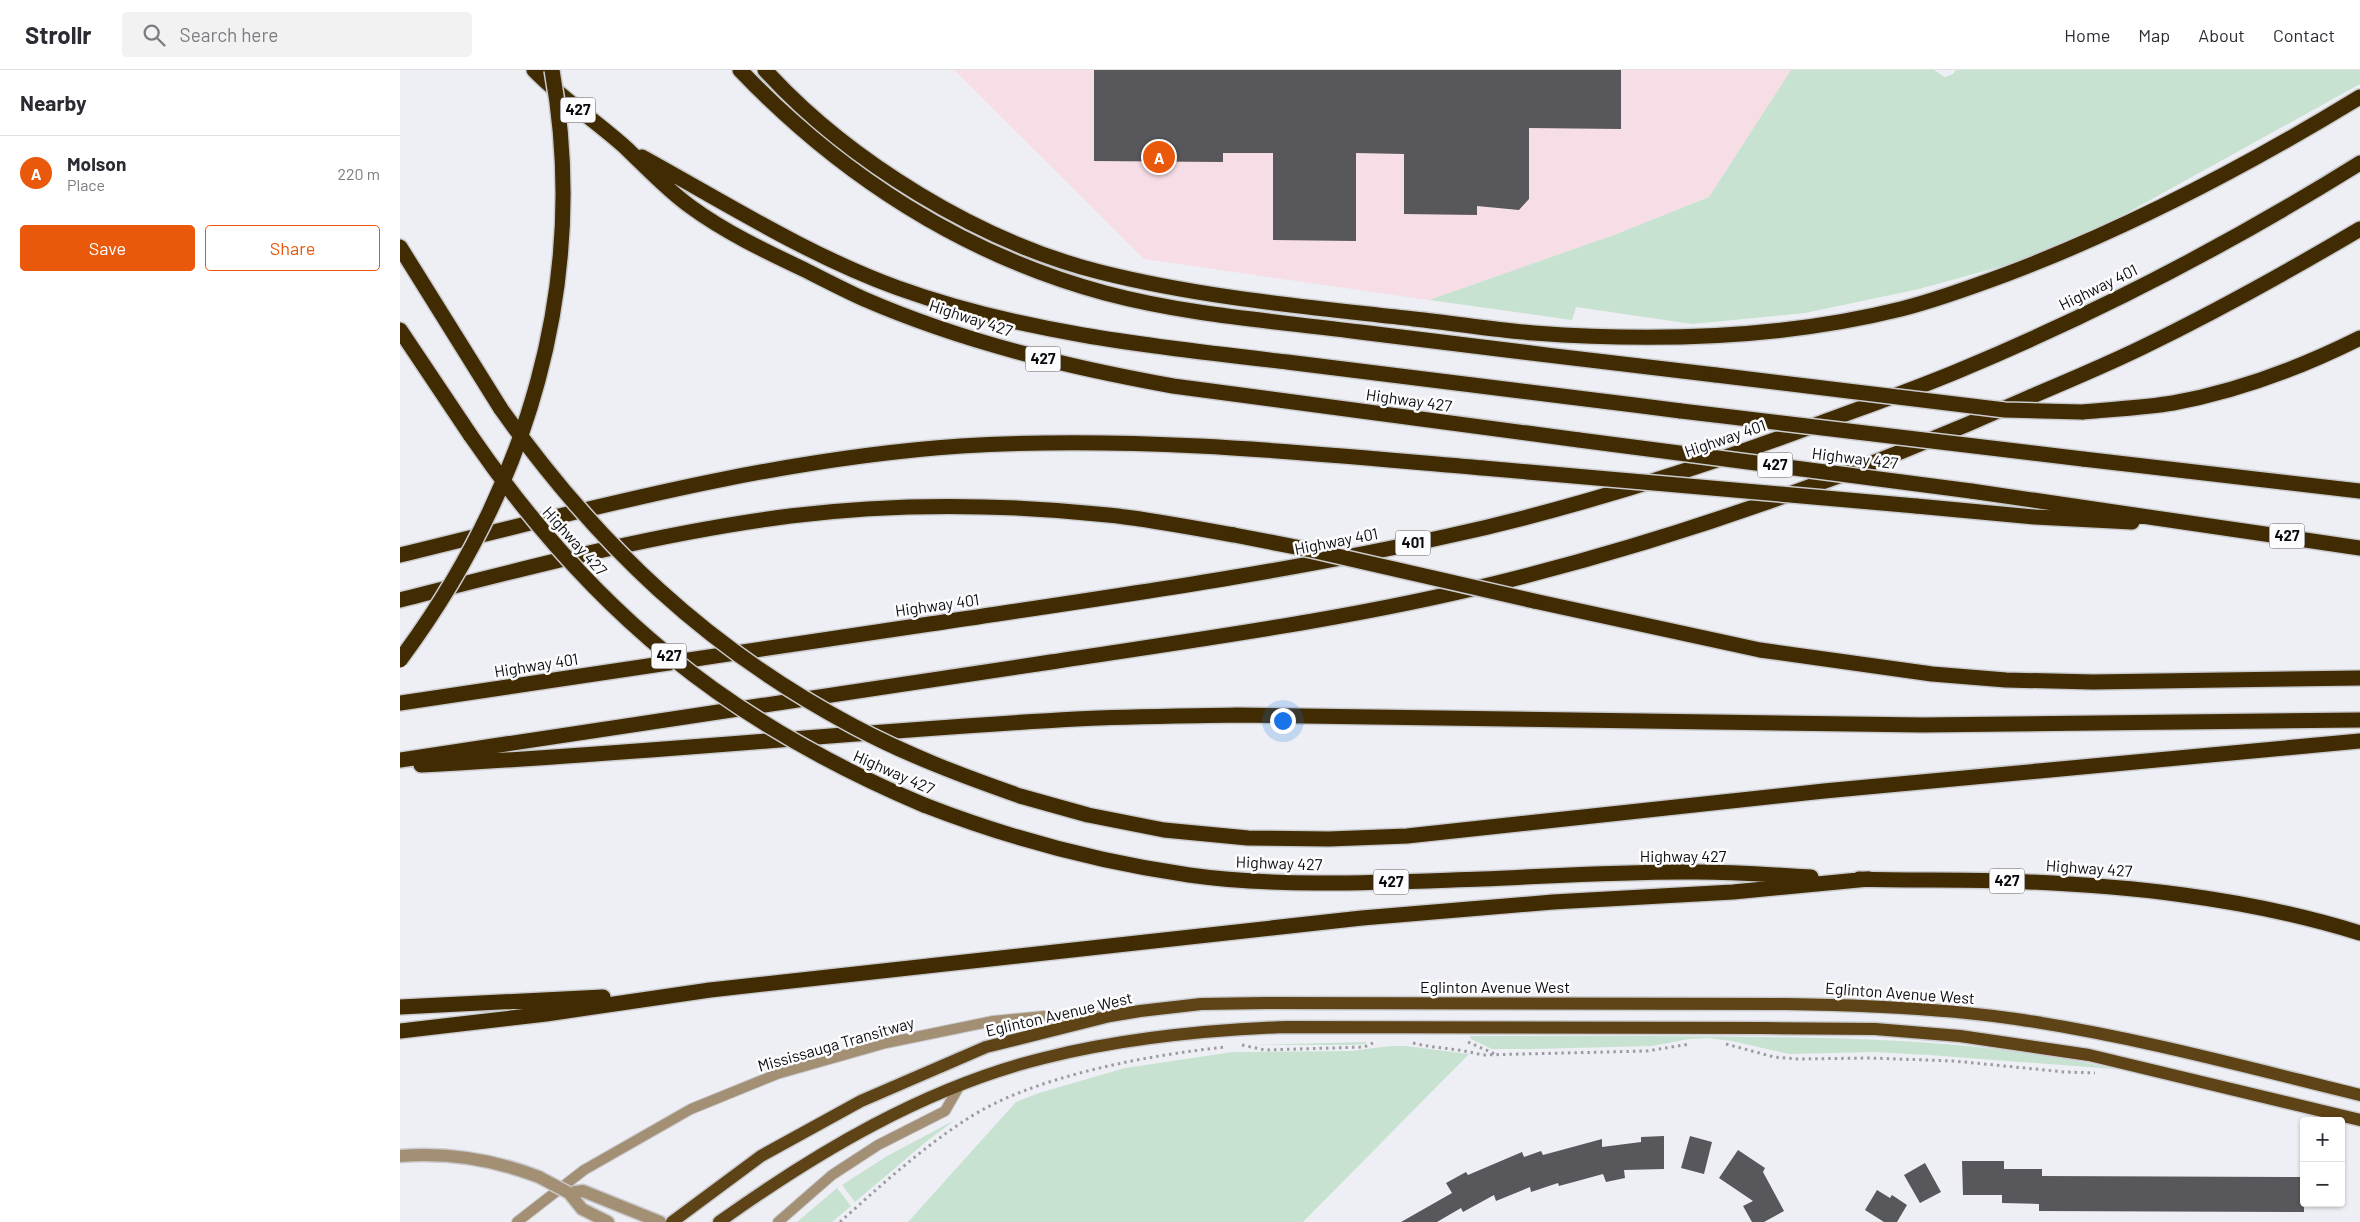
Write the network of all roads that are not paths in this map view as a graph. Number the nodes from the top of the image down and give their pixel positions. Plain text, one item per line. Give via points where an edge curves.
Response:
1 (534, 70) edge
2 (552, 70) edge
3 (740, 70) edge
4 (765, 70) edge
5 (2360, 97) edge
6 (625, 148) junction
7 (2360, 163) edge
8 (2360, 229) edge
9 (400, 247) edge
10 (400, 330) edge
11 (2360, 338) edge
12 (2360, 491) edge
13 (2213, 526) junction
14 (2360, 548) edge
15 (400, 555) edge
16 (400, 600) edge
17 (400, 660) edge
18 (2360, 678) edge
19 (400, 703) edge
20 (2360, 720) edge
21 (2360, 741) edge
22 (400, 760) edge
23 (400, 766) edge
24 (1869, 879) junction
25 (2360, 932) edge
26 (710, 990) junction
27 (400, 1007) edge
28 (1110, 1016) junction
29 (400, 1031) edge
30 (960, 1085) junction
31 (2360, 1095) edge
32 (2360, 1120) edge
33 (400, 1156) edge
34 (569, 1193) junction
35 (517, 1222) edge
36 (583, 1222) edge
37 (608, 1222) edge
38 (660, 1222) edge
39 (672, 1222) edge
40 (719, 1222) edge
41 (778, 1222) edge

1 - 6 highway, Highway 427 / 427
2 - 17 highway, bridge via 560,129 561,224 558,272 542,366 517,448 496,501 452,585
3 - 11 highway, bridge via 810,138 912,211 1003,257 1095,290 1153,304 2005,410 2082,412 2172,403 2237,387 2317,360
4 - 5 highway via 812,116 852,148 957,216 1000,236 1095,271 1204,294 1255,301 1530,333 1654,338 1779,331 1890,312 1937,300 2138,220
6 - 12 highway, bridge via 761,225 829,259 899,288 1056,331 1165,348
6 - 13 highway, Highway 427 / 427, bridge via 691,207 778,257 864,299 1001,348 1108,374 1174,386
7 - 19 highway, Highway 401 / 401 via 2312,193 2126,294 1962,369 1746,450 1570,505 1451,536 1297,566
8 - 22 highway via 2255,290 2141,348 1958,430 1855,472 1753,508 1562,566 1495,584 1310,620
9 - 21 highway, bridge via 501,409 536,458 608,541 704,629 785,686 854,727 954,772 1020,796 1088,815 1173,831 1248,838 1408,836 1824,791
10 - 24 highway, Highway 427 / 427, bridge via 524,509 570,564 648,639 690,673 779,734 858,776 924,805 1008,835 1066,851 1190,875 1252,880 1396,882 1698,872
13 - 14 highway, Highway 427 / 427
13 - 15 highway, bridge via 2048,518 1197,446 1077,443 960,446 833,461 714,481 612,503
16 - 18 highway, bridge via 642,541 751,522 836,512 931,508 1042,510 1109,515 1234,535 1760,650 1932,674 2093,682
20 - 23 highway via 1923,725 1172,716 1004,724 562,758
24 - 25 highway, Highway 427 / 427 via 2002,880 2145,890 2232,901 2309,917
24 - 26 highway via 1733,892 1553,902 1362,918
26 - 27 highway
26 - 29 highway
28 - 31 main road, Eglinton Avenue West via 1201,1004 1266,1003 1870,1006 1960,1012 2067,1027
28 - 35 lane, Mississauga Transitway via 1044,1016 993,1021 886,1043 777,1074 691,1109 584,1170
28 - 39 main road, Eglinton Avenue West via 986,1047 861,1101 761,1156
30 - 32 main road via 1043,1058 1134,1040 1212,1030 1287,1027 1866,1029 1960,1036 2089,1055
30 - 40 main road via 874,1124 778,1180
30 - 41 lane via 946,1112 878,1145 832,1175
33 - 34 street, bridge via 427,1154 506,1164
34 - 36 street
34 - 37 street via 582,1209
34 - 38 street via 583,1191

